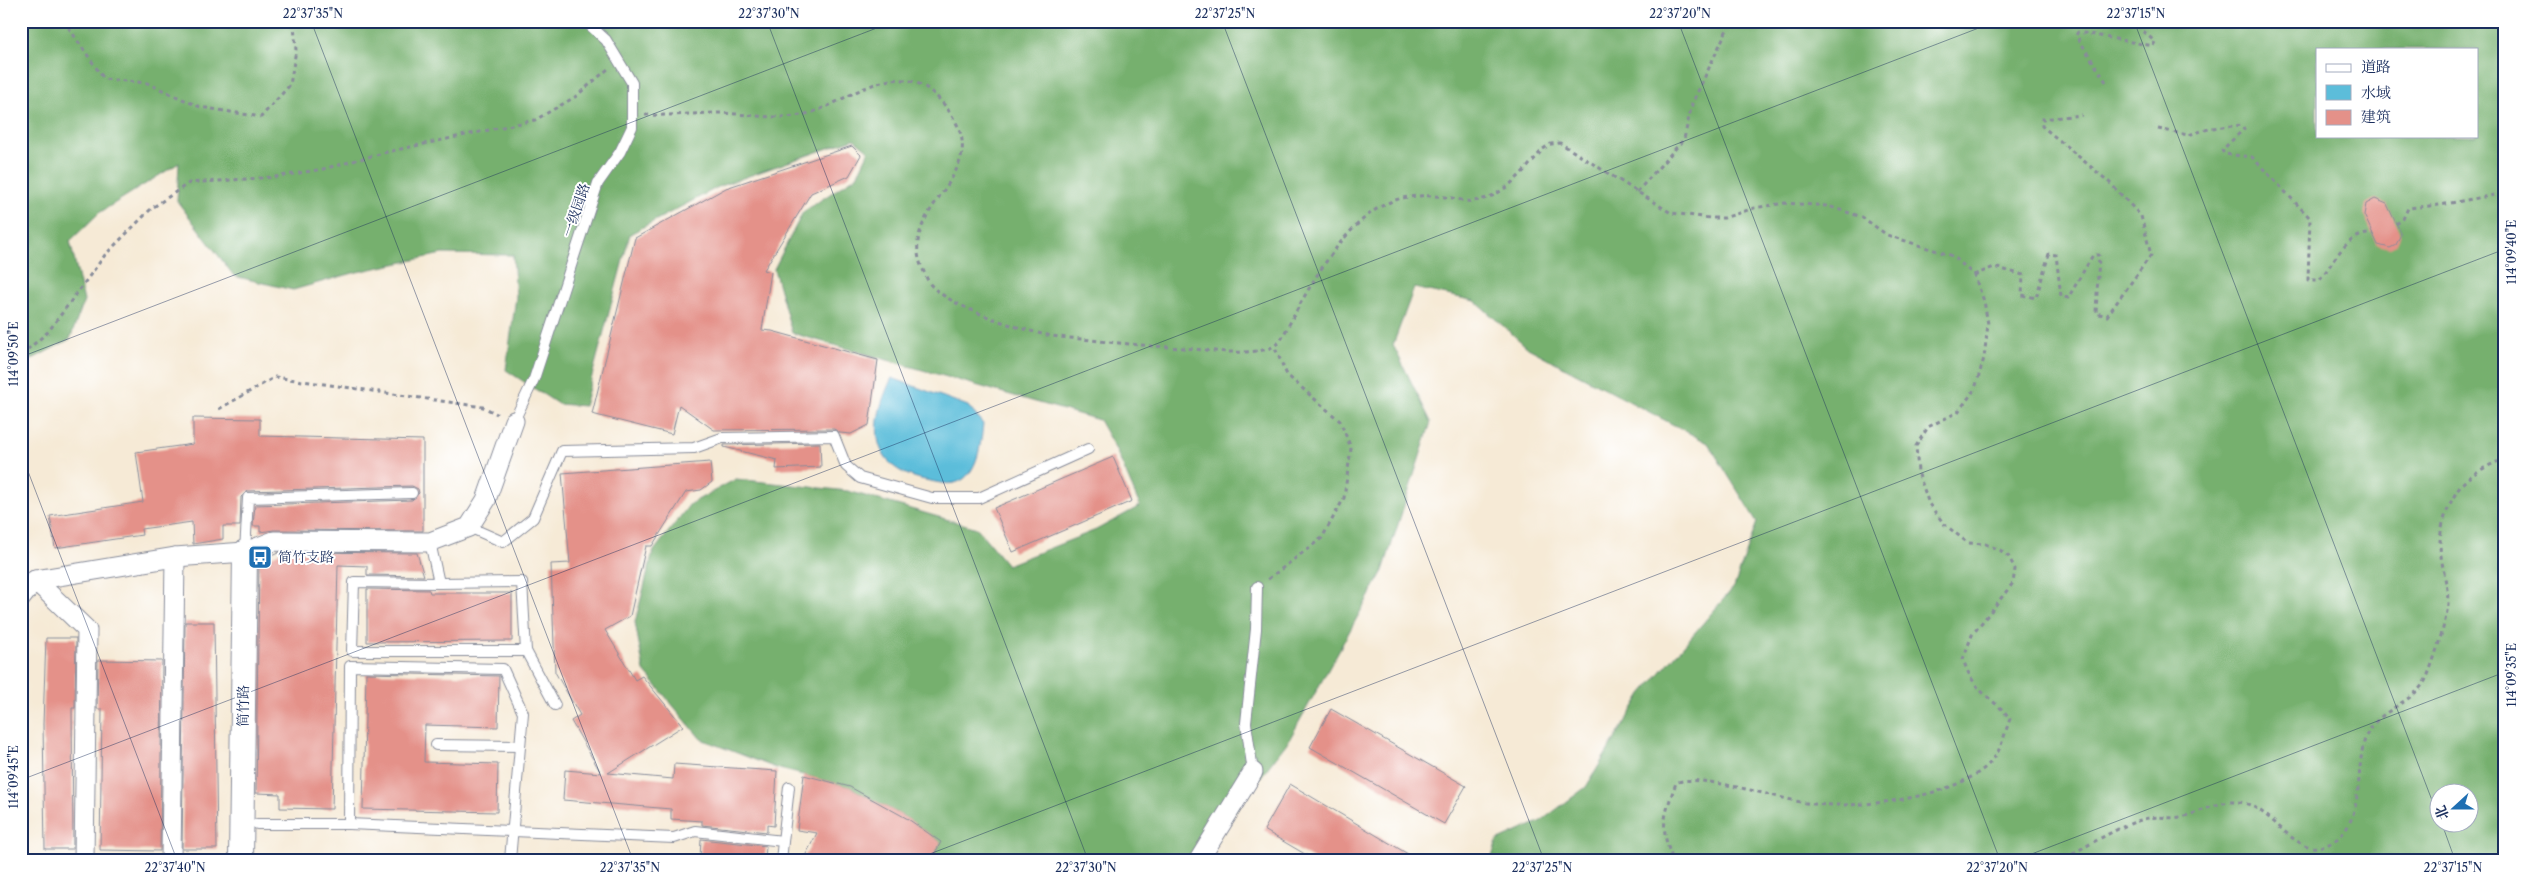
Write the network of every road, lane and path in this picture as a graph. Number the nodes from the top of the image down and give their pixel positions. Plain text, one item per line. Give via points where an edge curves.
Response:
1 (64, 21) edge
2 (298, 21) edge
3 (585, 21) edge
4 (1731, 21) edge
5 (2133, 21) edge
6 (618, 61) junction
7 (2106, 82) dead end
8 (2082, 114) dead end
9 (633, 115) junction
10 (2158, 129) dead end
11 (1637, 192) junction
12 (2505, 193) edge
13 (2396, 224) dead end
14 (2373, 234) dead end
15 (1974, 275) junction
16 (1274, 346) junction
17 (21, 355) edge
18 (219, 409) dead end
19 (514, 421) junction
20 (1088, 449) dead end
21 (2505, 459) edge
22 (412, 493) dead end
23 (470, 527) junction
24 (430, 542) junction
25 (245, 552) junction
26 (175, 557) junction
27 (35, 580) junction
28 (439, 583) junction
29 (1257, 587) joint
30 (21, 598) edge
31 (526, 651) junction
32 (555, 705) dead end
33 (436, 745) dead end
34 (520, 746) junction
35 (1253, 772) joint
36 (789, 787) dead end
37 (257, 824) dead end
38 (348, 824) junction
39 (513, 833) junction
40 (783, 841) junction
41 (84, 860) edge
42 (171, 860) edge
43 (241, 860) edge
44 (510, 860) edge
45 (781, 860) edge
46 (1199, 860) edge
47 (1673, 860) edge
48 (2058, 860) edge

1 - 2 path via 104,79 148,83 200,106 261,117 290,85 296,50 294,25
3 - 6 lane, 一级园路 via 606,40
4 - 11 path via 1692,104 1684,139
5 - 7 path via 2155,42 2153,46 2078,32 2076,36
6 - 9 lane, 一级园路 via 632,83
6 - 17 path via 575,97 535,120 323,169 275,177 189,183 152,208 105,255 48,332
8 - 15 path via 2042,119 2042,126 2109,182 2141,216 2151,255 2107,316 2096,313 2099,255 2093,255 2068,298 2062,296 2056,255 2048,254 2036,298 2022,295 2023,275 1994,267
9 - 16 path via 721,113 767,118 790,116 813,112 884,80 923,86 945,104 958,124 964,147 961,161 947,188 926,216 917,244 918,256 929,283 942,295 984,315 1043,335 1201,349 1248,351
9 - 19 lane, 一级园路 via 632,127 620,152 598,183 534,379
10 - 14 path via 2188,135 2212,128 2242,125 2244,128 2222,150 2224,154 2252,157 2310,218 2308,280 2320,280 2348,242 2364,233
11 - 15 path via 1671,213 1694,218 1724,218 1754,208 1785,203 1828,206 1862,217 1887,235 1953,256
11 - 16 path via 1560,144 1551,144 1509,185 1488,198 1470,202 1416,196 1390,202 1358,222 1312,281 1281,340
12 - 13 path via 2408,208 2403,219
15 - 47 path via 1988,324 1984,358 1975,389 1958,412 1928,427 1916,446 1918,472 1929,504 1944,524 1968,543 1985,544 2000,550 2009,557 2015,569 2013,583 1972,635 1962,659 1978,689 2004,709 2010,719 1993,759 1972,775 1928,795 1844,805 1808,803 1682,780 1676,783 1663,825
16 - 29 path via 1287,375 1340,421 1351,448 1344,498 1322,538
18 - 19 path via 275,377 483,407
19 - 23 street via 486,500
20 - 23 lane via 979,498 932,498 860,478 846,466 834,436 722,438 694,448 562,451 533,518 503,542
21 - 48 path via 2469,476 2442,521 2440,542 2448,604 2439,640 2426,680 2372,723 2365,740 2354,807 2340,837 2321,847 2302,844 2260,810 2236,802 2183,817 2145,818
22 - 25 lane via 248,498
23 - 24 street
24 - 25 street via 274,541
24 - 28 lane
25 - 26 street
25 - 43 street, 简竹路
26 - 27 street
26 - 42 street
27 - 30 street
27 - 41 street via 88,630
28 - 31 lane via 522,582
28 - 31 lane via 354,582 352,651
29 - 35 lane via 1246,722
31 - 32 lane
33 - 34 lane
34 - 38 lane via 523,712 503,669 350,666
34 - 39 lane
35 - 46 street
36 - 40 lane
37 - 38 lane
38 - 39 lane
39 - 40 lane via 674,838 695,831
39 - 44 lane
40 - 45 lane

